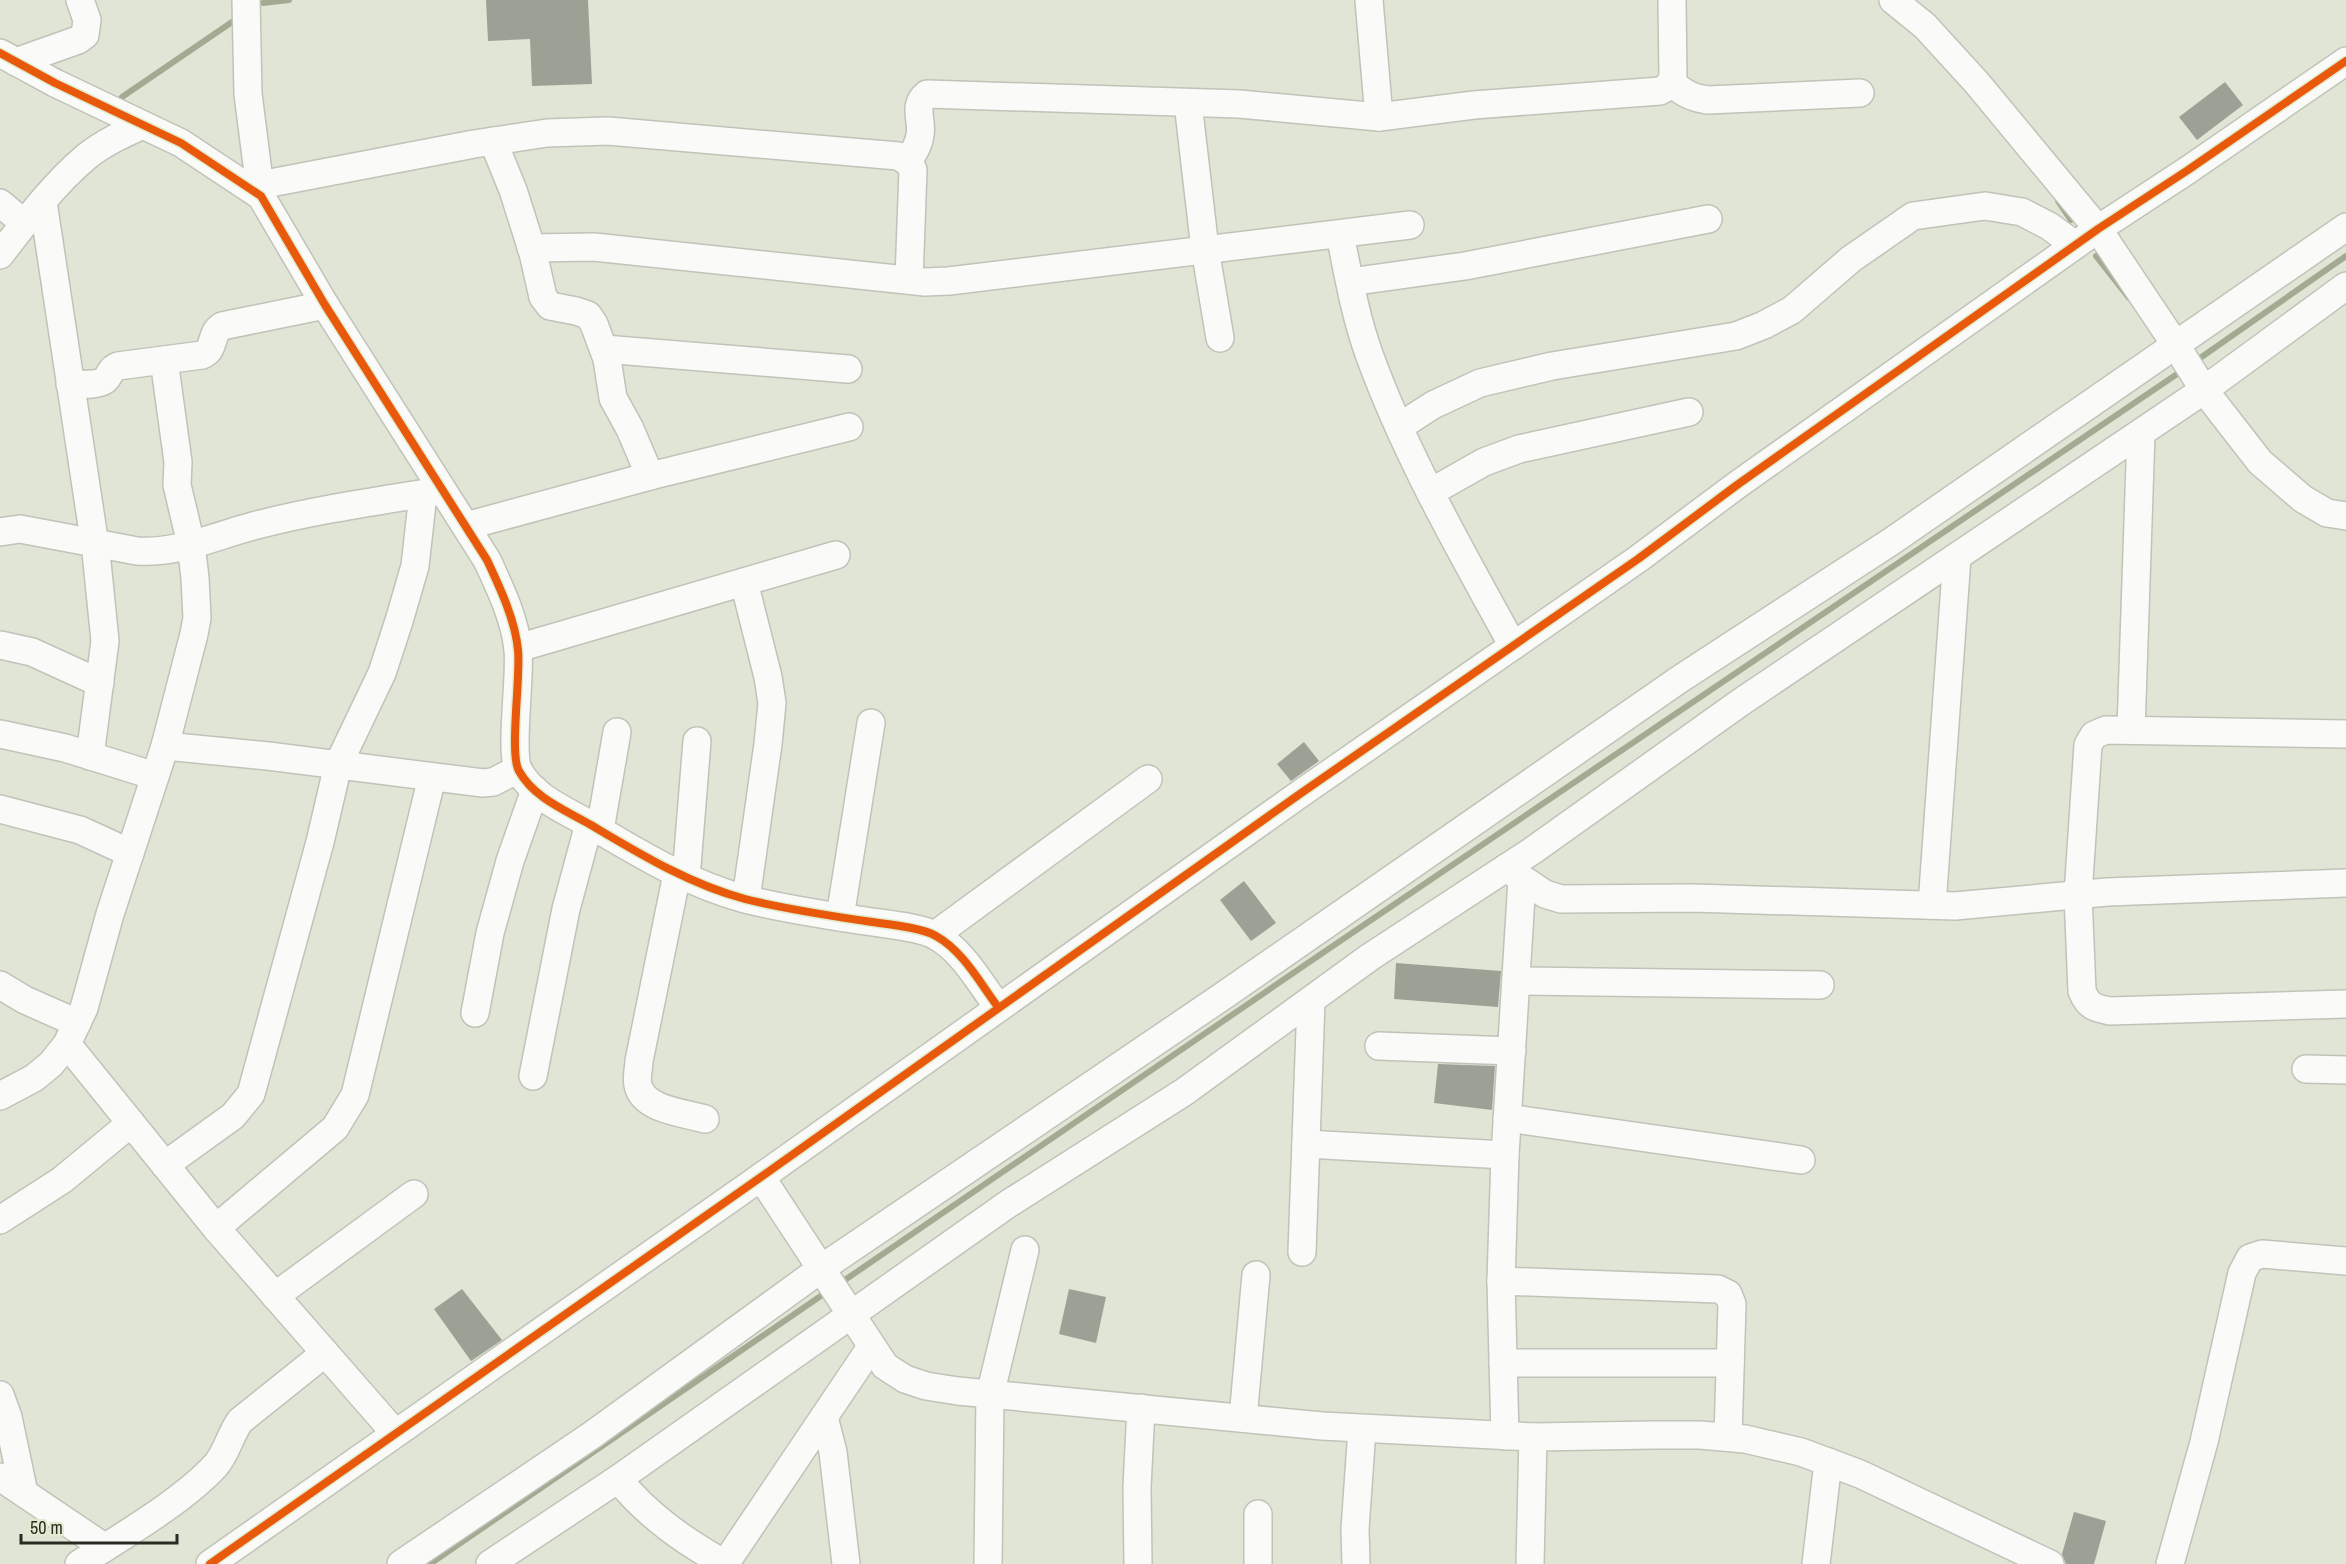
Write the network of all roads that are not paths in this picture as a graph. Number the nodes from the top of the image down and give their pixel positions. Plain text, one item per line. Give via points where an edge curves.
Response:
1 (80, 0) edge
2 (246, 0) edge
3 (1369, 0) edge
4 (1672, 0) edge
5 (1893, 0) edge
6 (8, 58) edge
7 (2346, 60) edge
8 (1671, 82) junction
9 (1860, 93) dead end
10 (1188, 103) junction
11 (1379, 117) junction
12 (143, 125) junction
13 (493, 141) junction
14 (908, 162) junction
15 (260, 190) junction
16 (43, 202) junction
17 (0, 203) edge
18 (1708, 219) dead end
19 (24, 223) junction
20 (1410, 225) dead end
21 (2346, 228) edge
22 (2098, 229) junction
23 (1340, 234) junction
24 (2075, 245) junction
25 (531, 248) junction
26 (1205, 249) junction
27 (0, 255) edge
28 (909, 280) junction
29 (1350, 282) junction
30 (2346, 286) edge
31 (325, 305) junction
32 (1220, 338) dead end
33 (604, 349) junction
34 (164, 360) junction
35 (2190, 368) junction
36 (848, 369) dead end
37 (70, 384) junction
38 (1689, 412) dead end
39 (1399, 426) junction
40 (849, 427) dead end
41 (2141, 433) junction
42 (650, 476) junction
43 (433, 492) junction
44 (1431, 492) junction
45 (2346, 516) edge
46 (466, 526) junction
47 (0, 532) edge
48 (95, 544) junction
49 (191, 544) junction
50 (836, 555) dead end
51 (1957, 557) junction
52 (744, 582) junction
53 (0, 645) edge
54 (1513, 646) junction
55 (518, 648) junction
56 (100, 683) junction
57 (871, 723) dead end
58 (2131, 730) junction
59 (617, 732) dead end
60 (0, 734) edge
61 (2346, 734) edge
62 (697, 741) dead end
63 (165, 746) junction
64 (90, 756) junction
65 (338, 765) junction
66 (518, 769) junction
67 (155, 776) junction
68 (432, 777) junction
69 (1148, 779) dead end
70 (535, 790) junction
71 (0, 809) edge
72 (594, 827) junction
73 (130, 853) junction
74 (1514, 874) junction
75 (681, 876) junction
76 (2346, 883) edge
77 (2078, 895) junction
78 (746, 899) junction
79 (1932, 905) junction
80 (840, 917) junction
81 (935, 935) junction
82 (1516, 981) junction
83 (1820, 985) dead end
84 (2, 989) edge
85 (1311, 1001) junction
86 (2346, 1004) edge
87 (998, 1007) junction
88 (475, 1012) dead end
89 (72, 1034) junction
90 (1379, 1046) dead end
91 (1512, 1051) junction
92 (2307, 1069) dead end
93 (2346, 1070) edge
94 (533, 1076) dead end
95 (0, 1096) edge
96 (1508, 1118) junction
97 (705, 1119) dead end
98 (131, 1123) junction
99 (1306, 1144) junction
100 (1505, 1155) junction
101 (1801, 1160) dead end
102 (165, 1166) junction
103 (761, 1177) junction
104 (414, 1194) dead end
105 (0, 1220) edge
106 (216, 1228) junction
107 (1025, 1250) dead end
108 (1302, 1252) dead end
109 (2346, 1261) edge
110 (1256, 1275) dead end
111 (830, 1279) junction
112 (1501, 1281) junction
113 (275, 1296) junction
114 (853, 1315) junction
115 (871, 1347) junction
116 (325, 1353) junction
117 (1503, 1363) junction
118 (1730, 1363) junction
119 (0, 1395) edge
120 (990, 1395) junction
121 (1141, 1408) junction
122 (824, 1417) junction
123 (1243, 1418) junction
124 (1362, 1429) junction
125 (395, 1433) junction
126 (1505, 1436) junction
127 (1533, 1437) junction
128 (1728, 1437) junction
129 (1828, 1462) junction
130 (0, 1478) edge
131 (618, 1479) junction
132 (24, 1493) junction
133 (1258, 1514) dead end
134 (104, 1547) junction
135 (2037, 1562) edge
136 (79, 1564) edge
137 (210, 1564) edge
138 (401, 1564) edge
139 (490, 1564) edge
140 (725, 1564) edge
141 (846, 1564) edge
142 (988, 1564) edge
143 (1138, 1564) edge
144 (1258, 1564) edge
145 (1356, 1564) edge
146 (1530, 1564) edge
147 (1816, 1564) edge
148 (2170, 1564) edge

1 - 6 street via 87,21 85,35
2 - 15 street via 249,94
3 - 11 street
4 - 8 street
5 - 22 street via 1924,26 1977,83
6 - 12 street
7 - 22 street
8 - 9 street via 1687,95 1708,100
8 - 11 street via 1660,91 1644,93 1474,105
10 - 11 street
10 - 14 street via 927,94 918,107 918,146
10 - 26 street
12 - 15 street
12 - 16 street via 88,156
13 - 14 street via 547,133 609,131 898,156
13 - 15 street
13 - 25 street
14 - 28 street via 913,170
15 - 31 street
16 - 19 street
16 - 37 street
17 - 19 street
18 - 29 street via 1465,266
19 - 27 street
20 - 23 street
21 - 35 street
22 - 24 street
22 - 35 street
23 - 26 street
23 - 29 street
24 - 39 street via 2022,212 1985,206 1913,216 1851,259 1792,310 1764,326 1736,336 1552,366 1480,383
24 - 54 street
25 - 28 street via 594,247
25 - 33 street via 543,297 550,306 588,315
26 - 28 street via 949,281
26 - 32 street
29 - 39 street via 1368,353
30 - 35 street
31 - 34 street via 222,326 214,333 207,353
31 - 43 street
33 - 36 street
33 - 42 street via 613,398
34 - 37 street via 112,368 100,383
34 - 49 street via 178,462 177,485
35 - 41 street
35 - 45 street via 2260,462 2303,499 2327,513
35 - 111 street via 1892,541 1680,679 1223,996
37 - 48 street
38 - 44 street via 1519,449 1484,462
39 - 44 street
40 - 42 street
41 - 51 street
41 - 58 street
42 - 46 street
43 - 46 street
43 - 49 street via 254,525
43 - 65 street via 382,673
44 - 54 street
46 - 55 street via 505,598
47 - 48 street via 20,529
48 - 49 street via 156,553
48 - 56 street via 105,641
49 - 63 street via 197,618
50 - 52 street
51 - 74 street via 1741,702
51 - 79 street
52 - 55 street
52 - 78 street via 772,703
53 - 56 street via 32,652
54 - 87 street
55 - 66 street
56 - 64 street
57 - 80 street
58 - 61 street
58 - 77 street via 2106,729 2094,735 2088,745
59 - 72 street
60 - 64 street
62 - 75 street
63 - 65 street
63 - 67 street
64 - 67 street
65 - 68 street
65 - 102 street via 251,1094 233,1116
66 - 68 street via 493,782
66 - 70 street
67 - 73 street
68 - 106 street via 355,1095 334,1128
69 - 81 street
70 - 72 street
70 - 88 street via 490,933
71 - 73 street via 80,830
72 - 75 street
72 - 94 street via 566,909
73 - 89 street via 84,1008
74 - 79 street via 1545,894 1561,899 1693,898
74 - 82 street
74 - 85 street via 1370,957
75 - 78 street
75 - 97 street via 637,1083 641,1095 649,1102
76 - 77 street
77 - 79 street
77 - 86 street via 2082,991 2095,1008 2110,1011
78 - 80 street
80 - 81 street
81 - 87 street via 956,951
82 - 83 street
82 - 91 street
84 - 89 street
85 - 99 street
85 - 114 street via 1184,1092 1008,1204
87 - 103 street
89 - 95 street via 51,1064
89 - 98 street
90 - 91 street
91 - 96 street
92 - 93 street
96 - 100 street
96 - 101 street
98 - 102 street
98 - 105 street via 62,1180
99 - 100 street
99 - 108 street
100 - 112 street
102 - 106 street
103 - 111 street
103 - 125 street
104 - 113 street
106 - 113 street
107 - 120 street
109 - 148 street via 2262,1254 2250,1258 2242,1273 2204,1442
110 - 123 street
111 - 114 street
111 - 138 street
112 - 117 street
112 - 118 street via 1718,1289 1728,1294 1732,1304
113 - 116 street
114 - 115 street
114 - 131 street
115 - 120 street via 885,1365 905,1379
115 - 122 street
116 - 125 street
116 - 134 street via 240,1421 216,1465 186,1491
117 - 118 street
117 - 126 street
118 - 128 street
119 - 132 street
120 - 121 street
120 - 142 street
121 - 123 street
121 - 143 street
122 - 140 street
122 - 141 street
123 - 124 street
124 - 126 street
124 - 145 street
125 - 137 street
126 - 127 street
127 - 128 street
127 - 146 street
128 - 129 street via 1802,1452
129 - 135 street via 1871,1479
129 - 147 street
130 - 132 street
131 - 139 street
131 - 140 street via 660,1522
132 - 134 street
133 - 144 street
134 - 136 street

